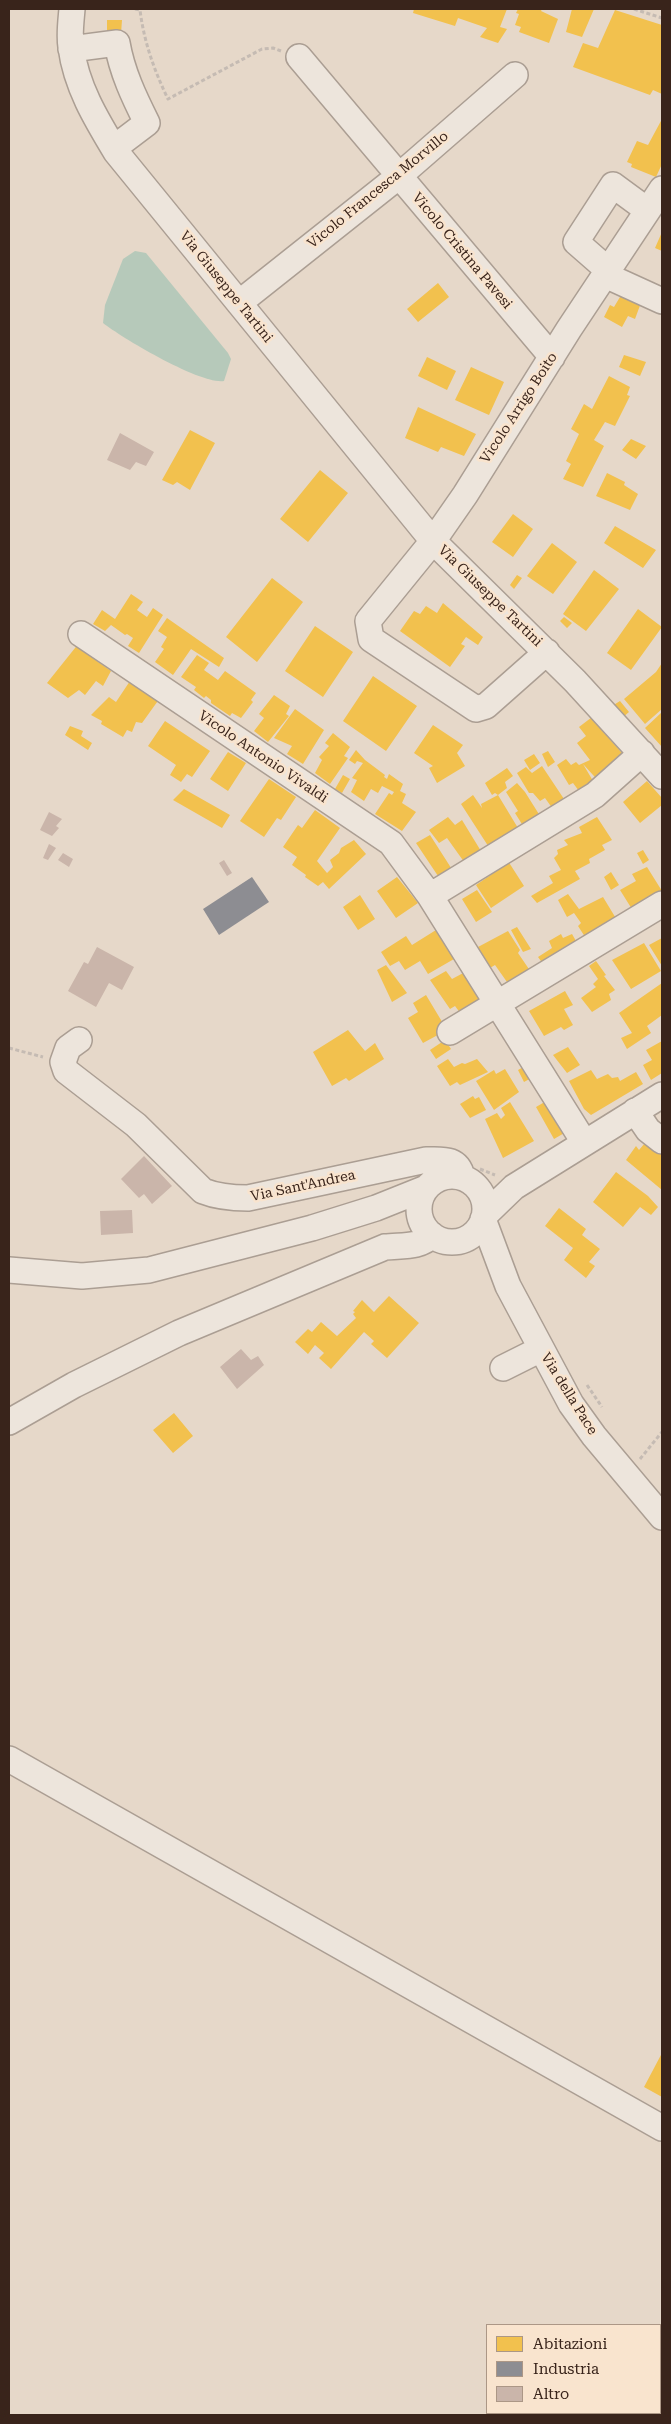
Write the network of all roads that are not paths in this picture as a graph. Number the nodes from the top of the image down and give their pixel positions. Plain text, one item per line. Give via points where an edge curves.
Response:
1 (72, 9) edge
2 (71, 49) junction
3 (299, 57) road end
4 (515, 76) dead end
5 (114, 148) junction
6 (399, 176) junction
7 (653, 200) edge
8 (606, 272) junction
9 (662, 301) edge
10 (239, 303) junction
11 (569, 329) junction
12 (529, 330) junction
13 (552, 357) junction
14 (434, 541) junction
15 (81, 634) dead end
16 (547, 652) junction
17 (642, 753) junction
18 (662, 776) edge
19 (430, 896) junction
20 (662, 904) edge
21 (498, 1003) junction
22 (450, 1032) dead end
23 (79, 1040) dead end
24 (662, 1095) edge
25 (634, 1111) junction
26 (662, 1141) edge
27 (584, 1142) junction
28 (469, 1181) junction
29 (514, 1187) junction
30 (426, 1188) junction
31 (376, 1208) junction
32 (484, 1217) junction
33 (436, 1232) junction
34 (9, 1270) edge
35 (508, 1286) junction
36 (540, 1349) junction
37 (503, 1368) dead end
38 (9, 1422) edge
39 (662, 1518) edge
40 (9, 1759) edge
41 (662, 2128) edge

1 - 2 street, Via Giuseppe Tartini
2 - 5 street, Via Giuseppe Tartini via 76,74 91,110
2 - 5 street via 117,43 119,59 147,124
3 - 6 street, Vicolo Cristina Pavesi
4 - 6 street, Vicolo Francesca Morvillo
5 - 10 street, Via Giuseppe Tartini
6 - 10 street, Vicolo Francesca Morvillo
6 - 12 street, Vicolo Cristina Pavesi
7 - 8 street, Vicolo Arrigo Boito
7 - 8 street via 613,185 576,242
8 - 9 street
8 - 11 street, Vicolo Arrigo Boito
10 - 14 street, Via Giuseppe Tartini
11 - 12 street via 550,332
11 - 13 street, Vicolo Arrigo Boito
12 - 13 street, Vicolo Cristina Pavesi
13 - 14 street, Vicolo Arrigo Boito
14 - 16 street, Via Giuseppe Tartini
14 - 16 street, Via Giuseppe Tartini via 368,622 372,638 476,709 486,706
15 - 19 street, Vicolo Antonio Vivaldi via 391,843
16 - 17 street, Via Giuseppe Tartini
17 - 18 street, Via Giuseppe Tartini
17 - 19 street via 595,795
19 - 21 street, Vicolo Antonio Vivaldi
20 - 21 street
21 - 22 street
21 - 27 street, Vicolo Antonio Vivaldi
23 - 28 street, Via Sant'Andrea via 68,1048 63,1062 66,1071 136,1125 203,1191 214,1195 248,1198 426,1160 452,1162
24 - 25 street
25 - 26 street via 648,1130
25 - 27 street
27 - 29 street
28 - 29 street
28 - 30 street via 446,1176
28 - 32 street via 484,1198
29 - 32 street
30 - 31 street
30 - 33 street via 420,1201
31 - 33 street via 406,1213
31 - 34 street via 149,1270 82,1276
32 - 33 street via 475,1233 468,1238
32 - 35 street, Via della Pace
33 - 35 street, Via della Pace via 472,1252
33 - 38 street via 415,1245 385,1247 179,1333 74,1385
35 - 36 street, Via della Pace
36 - 37 street
36 - 39 street, Via della Pace via 571,1404 594,1436
40 - 41 street

